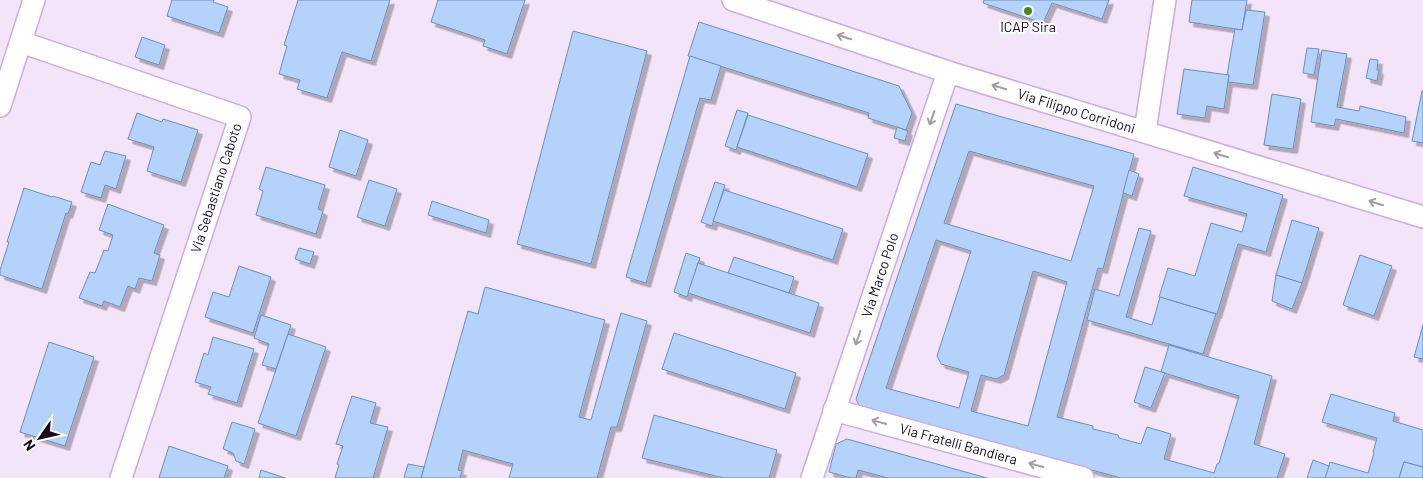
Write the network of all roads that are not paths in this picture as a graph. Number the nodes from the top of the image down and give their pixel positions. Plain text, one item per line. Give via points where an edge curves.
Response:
1 (34, 0) edge
2 (733, 0) edge
3 (1165, 0) edge
4 (21, 42) junction
5 (948, 72) junction
6 (0, 106) edge
7 (1145, 131) junction
8 (1423, 217) edge
9 (834, 410) junction
10 (121, 478) edge
11 (812, 478) edge
12 (1082, 478) edge

1 - 4 street
5 -> 2 street, Via Filippo Corridoni
3 - 7 street
4 - 6 street
4 - 10 street, Via Sebastiano Caboto via 240,117
7 -> 5 street, Via Filippo Corridoni
5 -> 9 street, Via Marco Polo
8 -> 7 street, Via Filippo Corridoni
9 - 11 street, Via Marco Polo
12 -> 9 street, Via Fratelli Bandiera

